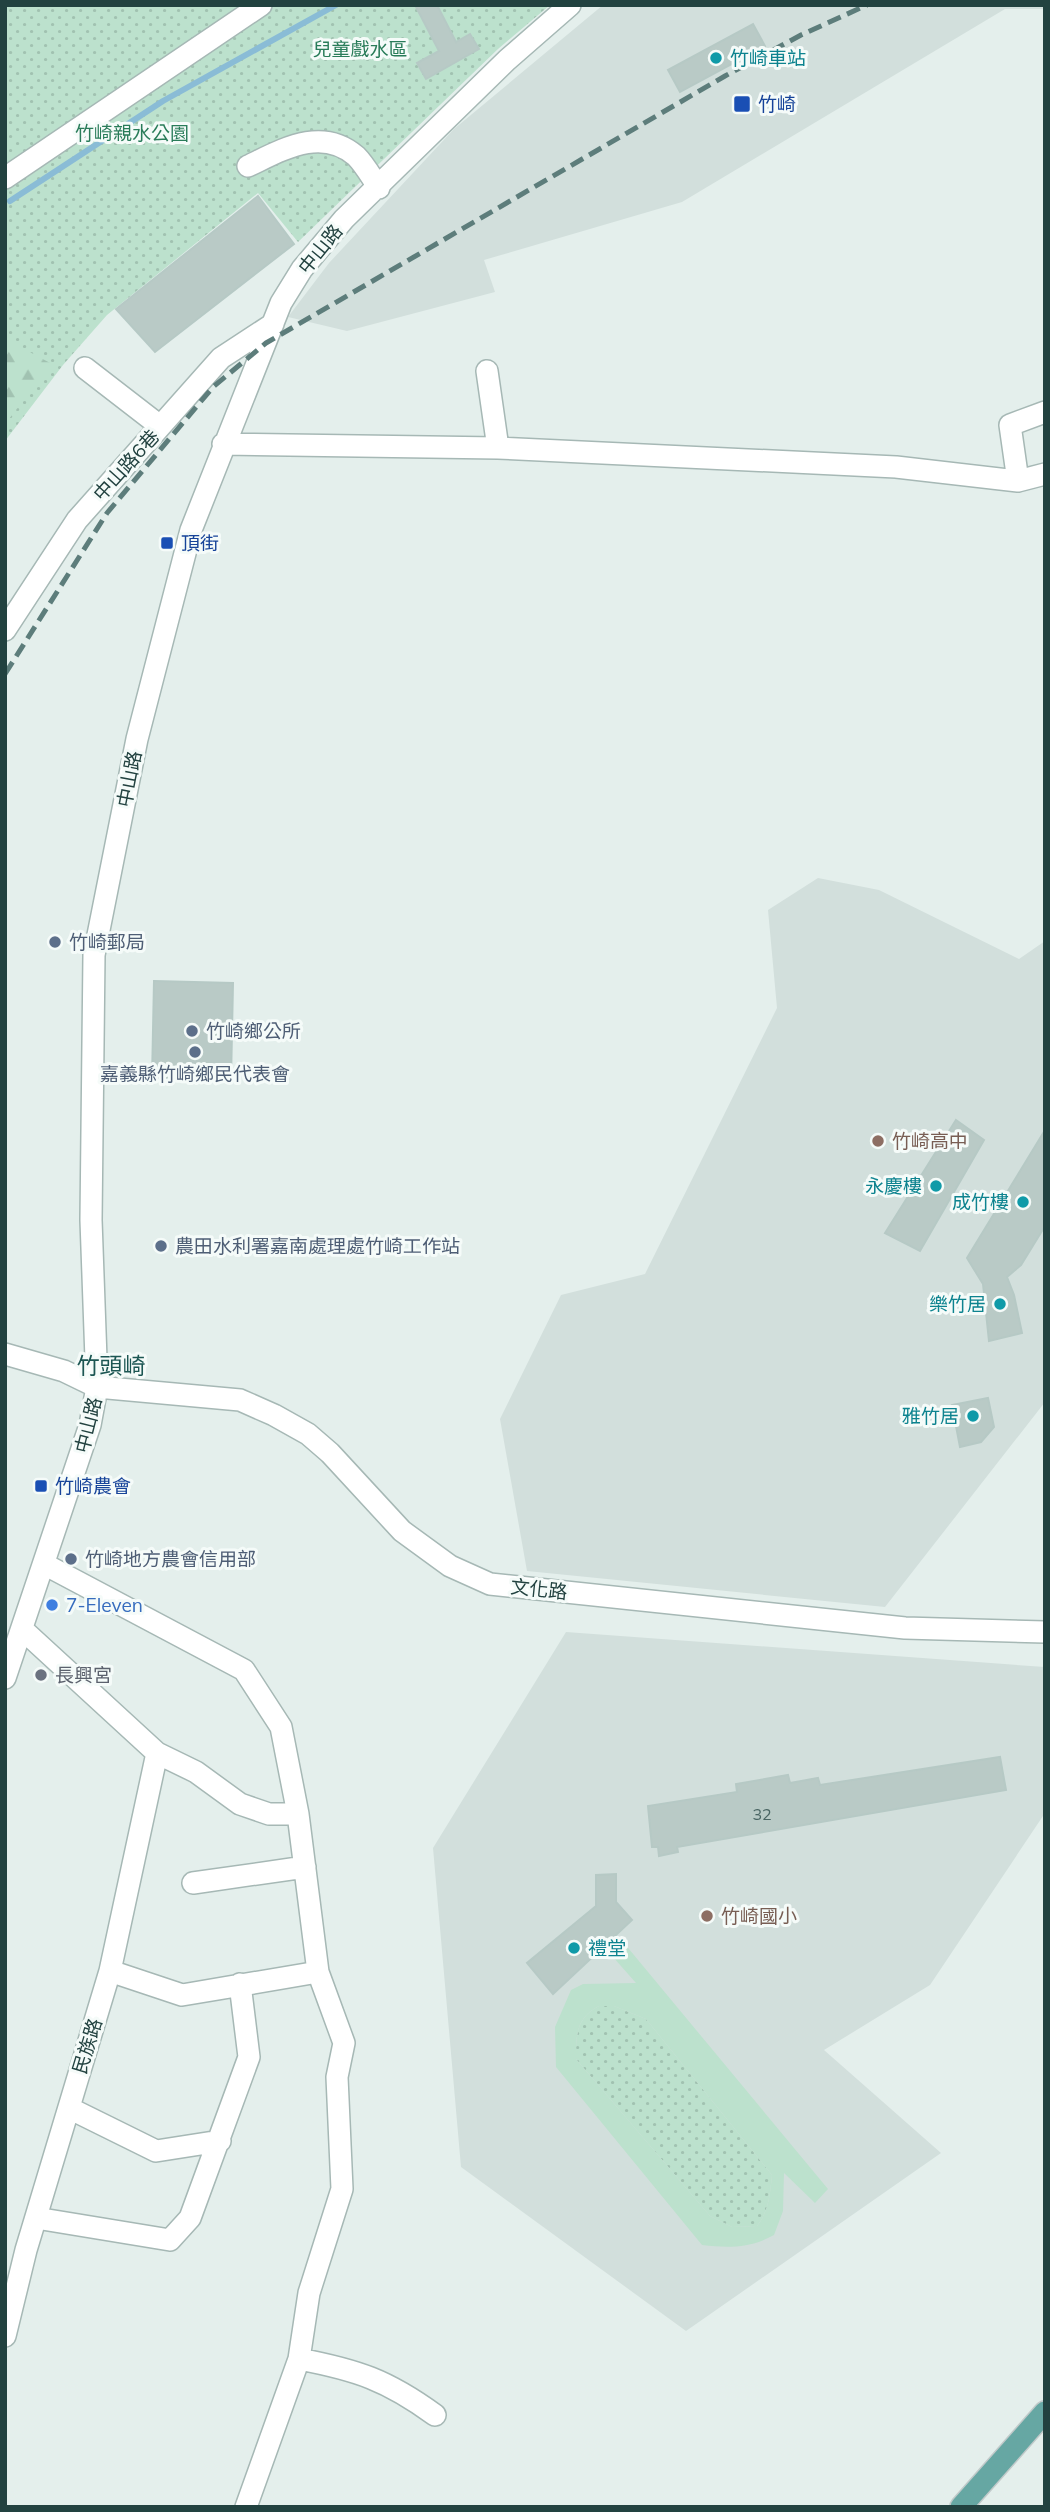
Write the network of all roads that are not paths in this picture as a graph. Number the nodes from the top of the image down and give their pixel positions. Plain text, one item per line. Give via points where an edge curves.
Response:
1 (261, 5) edge
2 (570, 5) edge
3 (248, 166) dead end
4 (5, 178) edge
5 (379, 188) junction
6 (273, 324) junction
7 (85, 368) dead end
8 (486, 371) dead end
9 (1045, 412) edge
10 (160, 426) junction
11 (223, 443) junction
12 (498, 448) junction
13 (1045, 474) edge
14 (1018, 481) junction
15 (5, 629) edge
16 (5, 1354) edge
17 (97, 1387) junction
18 (44, 1564) junction
19 (22, 1629) junction
20 (1045, 1632) edge
21 (5, 1678) edge
22 (157, 1753) junction
23 (298, 1814) junction
24 (305, 1867) junction
25 (192, 1883) dead end
26 (110, 1971) junction
27 (318, 1972) junction
28 (240, 1984) junction
29 (69, 2108) junction
30 (220, 2141) junction
31 (36, 2218) junction
32 (5, 2336) edge
33 (299, 2358) junction
34 (1045, 2412) edge
35 (435, 2414) dead end
36 (246, 2507) edge
37 (961, 2507) edge

1 - 4 street
2 - 5 street, 中山路
3 - 5 street via 299,142 326,141 356,156
5 - 6 street, 中山路 via 344,219 302,269
6 - 10 street, 中山路6巷 via 221,358
6 - 11 street, 中山路
7 - 10 street
8 - 12 street
9 - 14 street via 1010,425
10 - 15 street, 中山路6巷 via 77,520
11 - 12 street
11 - 17 street, 中山路 via 191,530 137,739 94,954 91,1220
12 - 14 street via 896,467
13 - 14 street
16 - 17 street via 65,1371
17 - 18 street, 中山路 via 90,1425
17 - 20 street, 文化路 via 240,1400 274,1415 330,1453 402,1531 450,1566 490,1584 905,1628
18 - 19 street, 中山路
18 - 23 street via 244,1670 281,1727
19 - 21 street, 中山路
19 - 22 street
22 - 23 street via 240,1804 269,1814
22 - 26 street, 民族路
23 - 24 street
24 - 25 street
24 - 27 street
26 - 28 street via 182,1995
26 - 29 street, 民族路
27 - 28 street
27 - 33 street via 344,2043 337,2077 342,2189 309,2293
28 - 30 street via 249,2057
29 - 30 street via 156,2151
29 - 31 street, 民族路
30 - 31 street via 190,2218 170,2240
31 - 32 street, 民族路
33 - 35 street via 355,2370 399,2389
33 - 36 street
34 - 37 main road

